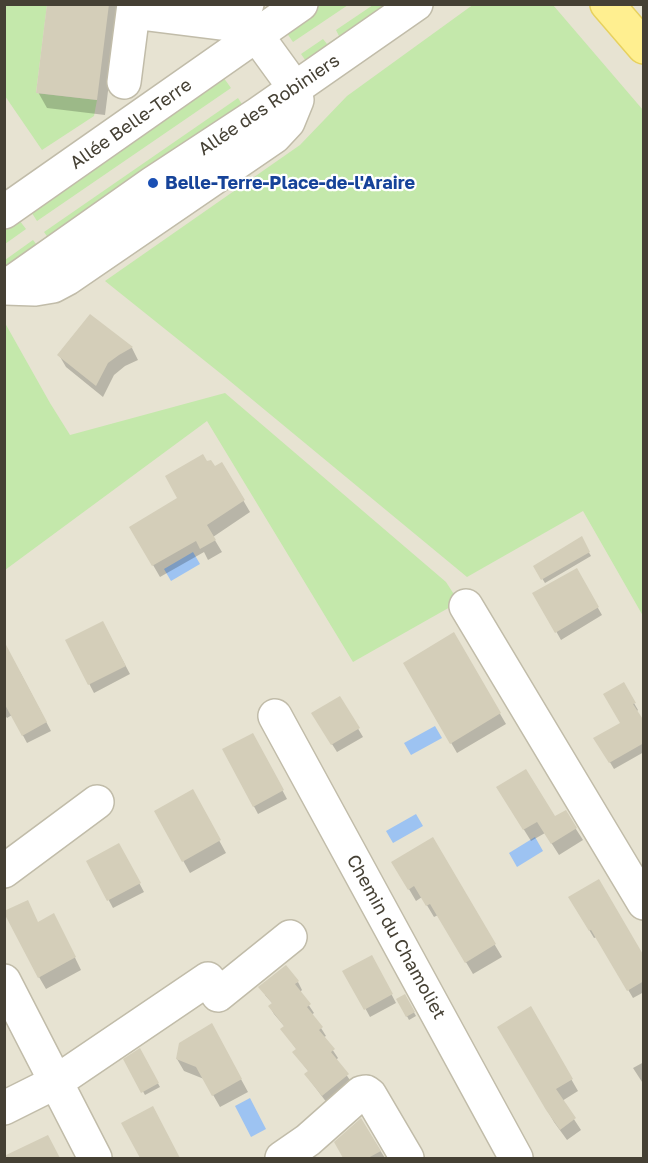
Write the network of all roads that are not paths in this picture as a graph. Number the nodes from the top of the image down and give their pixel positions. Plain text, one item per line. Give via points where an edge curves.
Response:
1 (248, 4) edge
2 (302, 4) edge
3 (416, 4) edge
4 (607, 4) edge
5 (141, 9) edge
6 (257, 36) junction
7 (644, 47) edge
8 (124, 82) dead end
9 (294, 87) junction
10 (4, 213) edge
11 (5, 288) edge
12 (466, 606) dead end
13 (275, 716) dead end
14 (97, 802) dead end
15 (4, 871) edge
16 (644, 903) edge
17 (290, 937) dead end
18 (4, 981) edge
19 (56, 1082) junction
20 (4, 1108) edge
21 (95, 1158) edge
22 (282, 1158) edge
23 (407, 1158) edge
24 (516, 1158) edge

1 - 5 street via 220,23
2 - 6 street
3 - 9 street, Allée des Robiniers
4 - 7 main road
5 - 8 street
6 - 9 street
6 - 10 street, Allée Belle-Terre
9 - 11 street, Allée des Robiniers
12 - 16 street
13 - 24 street, Chemin du Chamoliet
14 - 15 street
17 - 19 street via 218,995 208,979
18 - 19 street
19 - 20 street
19 - 21 street
22 - 23 street via 366,1092

